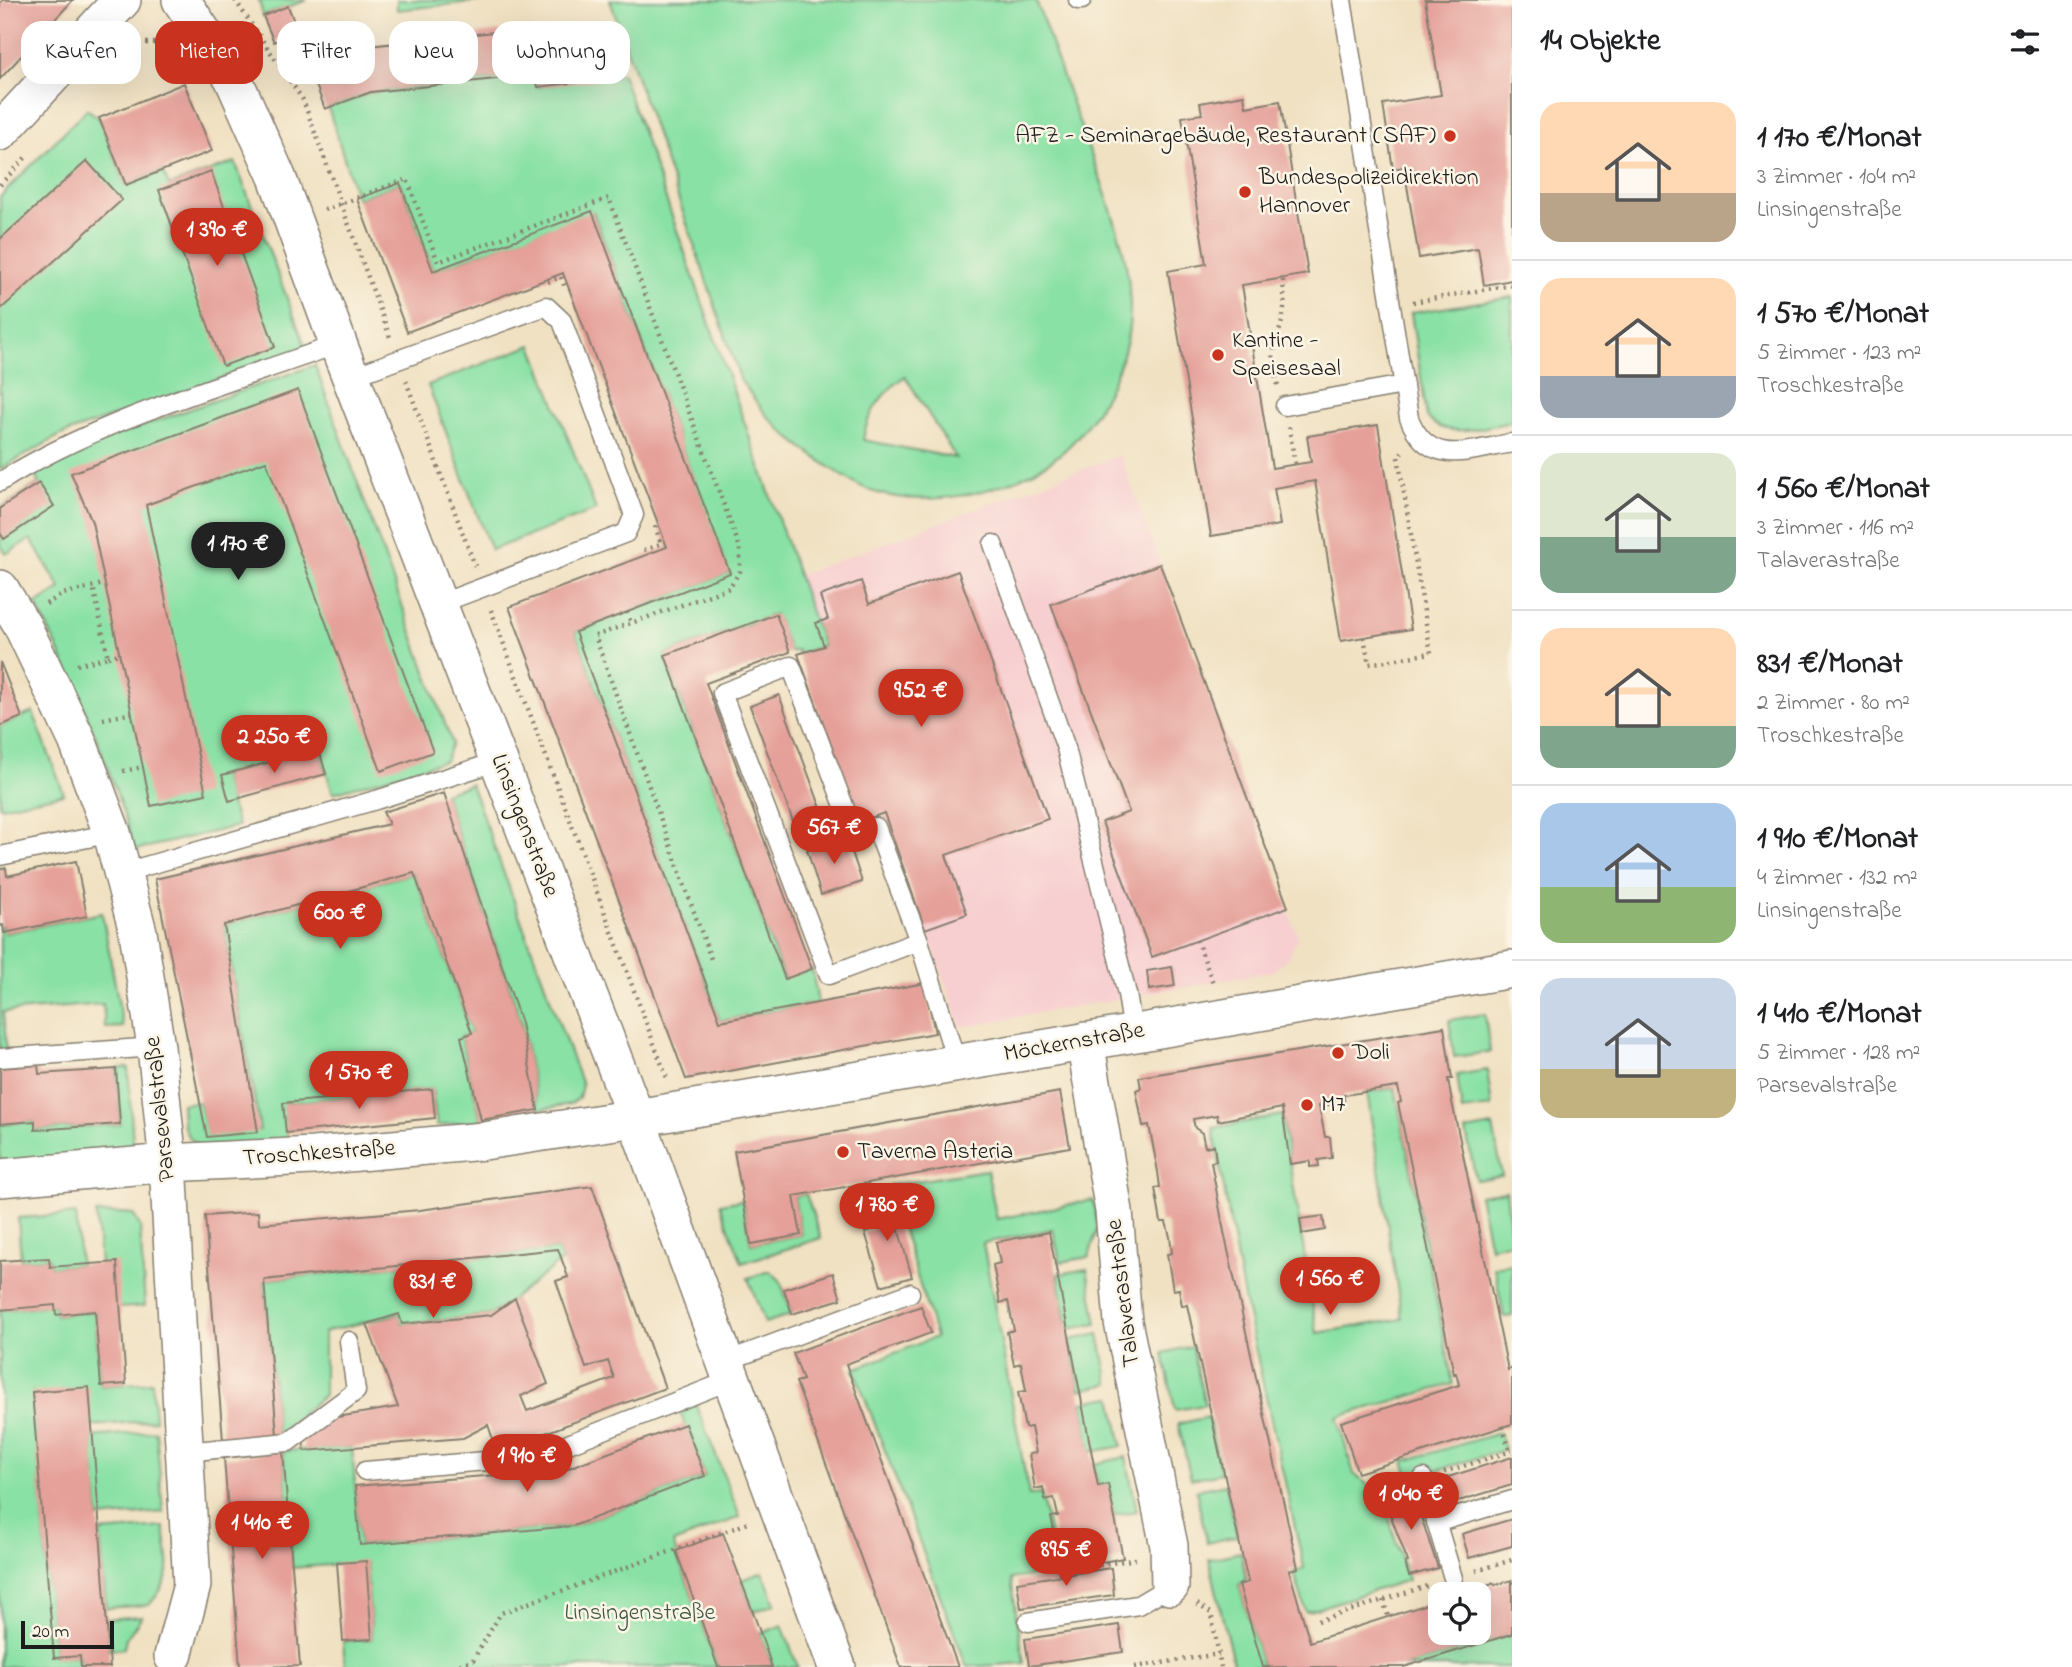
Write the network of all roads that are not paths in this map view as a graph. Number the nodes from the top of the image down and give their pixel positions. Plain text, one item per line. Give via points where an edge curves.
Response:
1 (122, 0) edge
2 (181, 0) edge
3 (1342, 0) edge
4 (0, 132) edge
5 (344, 360) junction
6 (1404, 385) junction
7 (1285, 405) road end
8 (1512, 443) edge
9 (0, 482) edge
10 (993, 544) dead end
11 (0, 589) edge
12 (443, 614) junction
13 (14, 627) edge
14 (499, 761) junction
15 (112, 833) junction
16 (0, 856) edge
17 (125, 872) junction
18 (919, 941) junction
19 (1512, 968) edge
20 (1133, 1032) junction
21 (1084, 1041) junction
22 (156, 1047) junction
23 (0, 1058) edge
24 (957, 1064) junction
25 (636, 1118) junction
26 (168, 1163) junction
27 (0, 1178) edge
28 (910, 1293) dead end
29 (349, 1341) dead end
30 (727, 1371) junction
31 (185, 1452) junction
32 (365, 1471) dead end
33 (1423, 1478) dead end
34 (1512, 1500) edge
35 (1436, 1523) junction
36 (1170, 1569) joint
37 (1453, 1578) road end
38 (1028, 1622) dead end
39 (173, 1656) dead end
40 (837, 1667) edge

1 - 4 street
2 - 5 street, Linsingenstraße via 233,78 277,177
3 - 6 lane
5 - 9 lane via 92,433 43,455
5 - 12 street, Linsingenstraße
5 - 12 lane via 398,360 546,306 562,321 634,515 626,533 483,587
6 - 7 lane
6 - 8 lane via 1417,438 1434,451
10 - 20 lane via 1066,748
11 - 13 street, Parsevalstraße
12 - 14 street, Linsingenstraße
13 - 15 street, Parsevalstraße via 45,674 77,740
14 - 17 lane
14 - 25 street, Linsingenstraße
15 - 16 lane
15 - 17 street, Parsevalstraße
17 - 22 street, Parsevalstraße
18 - 18 lane via 876,827 855,835 791,666 722,693 829,975
18 - 24 lane
19 - 20 street, Möckernstraße
20 - 21 street, Möckernstraße
21 - 24 street, Möckernstraße
21 - 36 street, Talaverastraße via 1114,1211 1123,1322
22 - 23 lane
22 - 26 street, Parsevalstraße
24 - 25 street, Möckernstraße
25 - 26 street, Troschkestraße via 484,1141
25 - 30 street, Linsingenstraße
26 - 27 street, Troschkestraße
26 - 31 street, Parsevalstraße
28 - 30 lane
29 - 31 lane via 356,1391 288,1442
30 - 32 lane via 535,1457
30 - 40 street, Linsingenstraße
31 - 39 street, Parsevalstraße via 192,1585
33 - 35 lane
34 - 35 lane
35 - 37 lane
36 - 38 lane via 1138,1605

